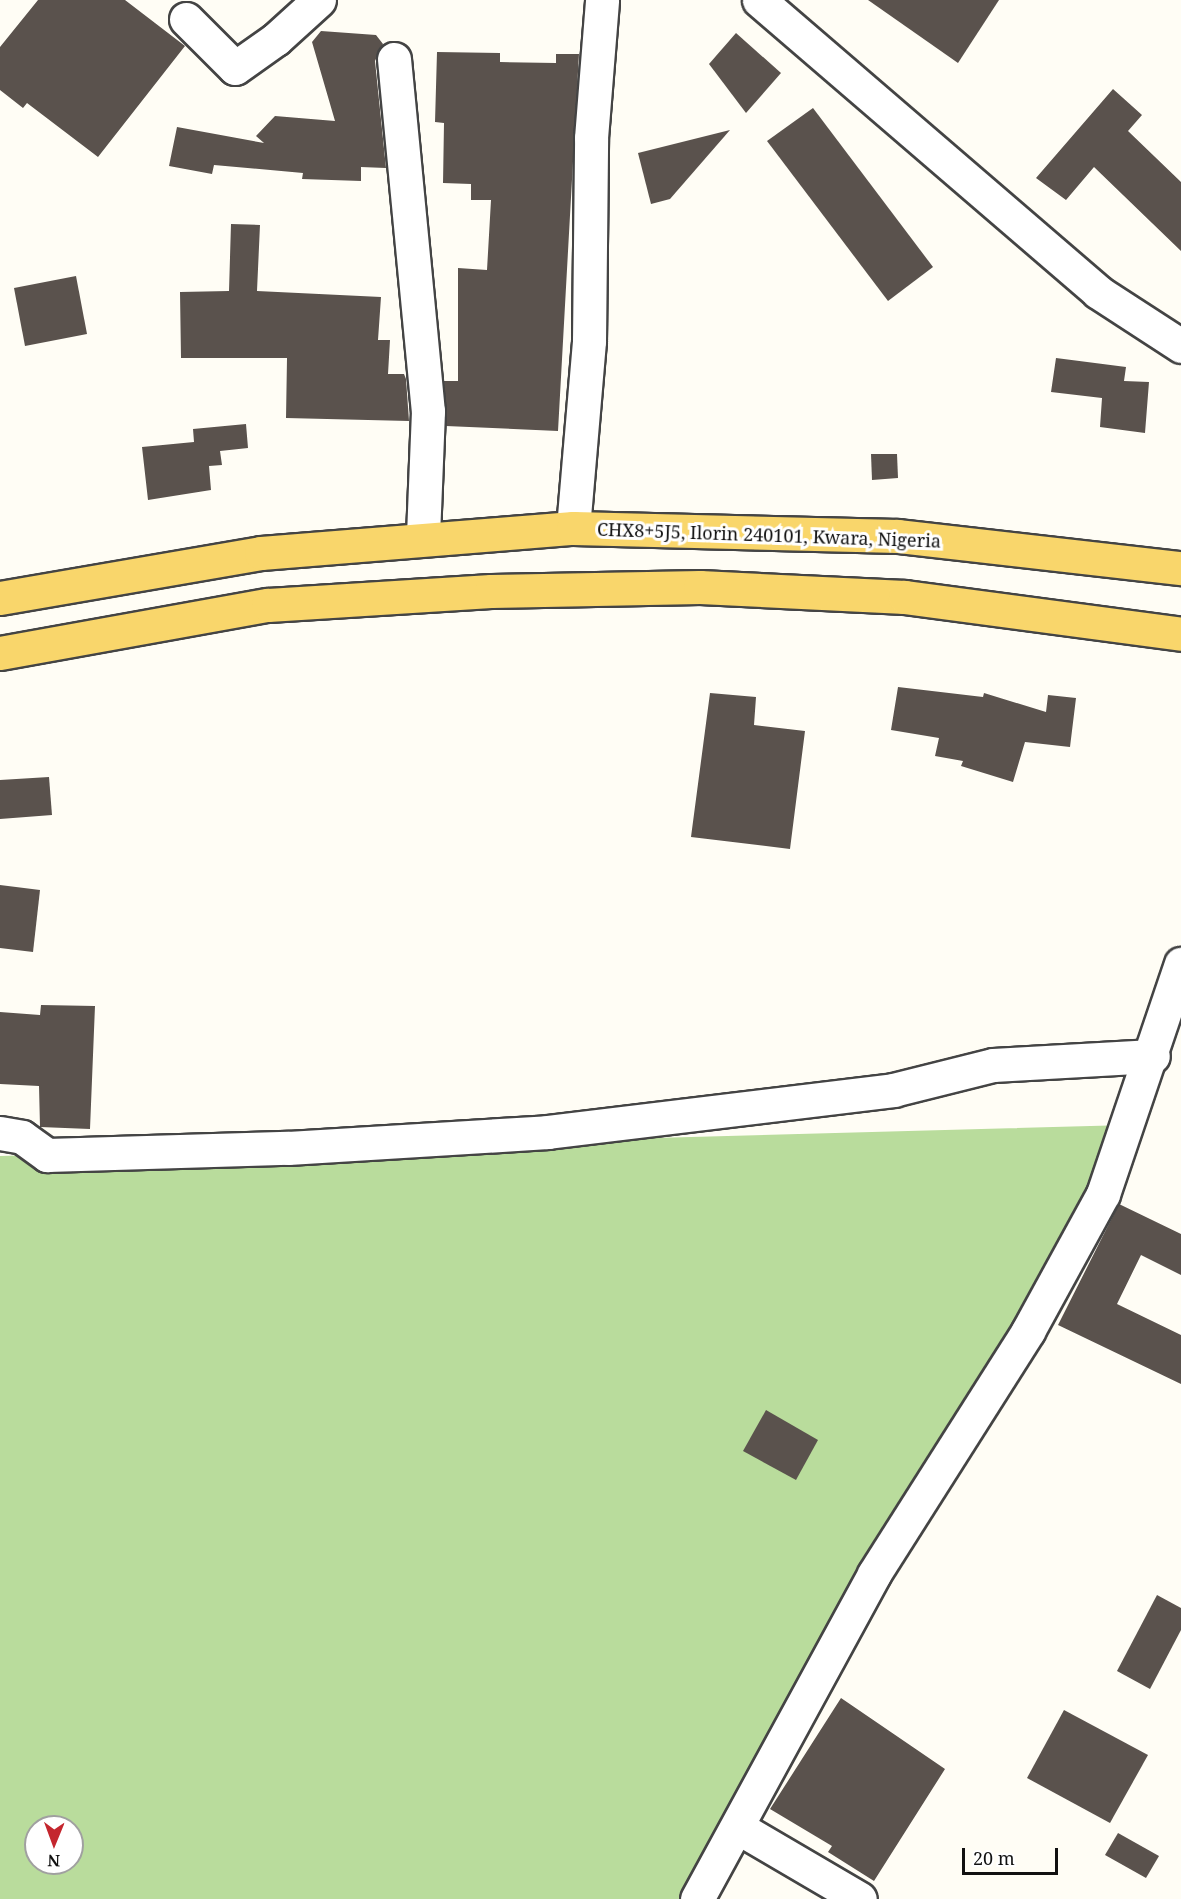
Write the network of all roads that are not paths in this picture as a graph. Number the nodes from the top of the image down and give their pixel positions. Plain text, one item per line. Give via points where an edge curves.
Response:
1 (319, 0) edge
2 (602, 0) edge
3 (781, 6) edge
4 (186, 19) dead end
5 (394, 59) dead end
6 (1181, 346) edge
7 (573, 528) junction
8 (423, 536) junction
9 (1181, 568) edge
10 (0, 598) edge
11 (1181, 634) edge
12 (0, 653) edge
13 (1181, 964) edge
14 (1153, 1056) junction
15 (0, 1133) edge
16 (739, 1828) junction
17 (697, 1899) edge
18 (860, 1899) edge

1 - 4 street via 235,68
2 - 7 street via 591,138 589,341
3 - 6 street via 1098,292
5 - 8 street via 428,411
7 - 8 main road, CHX8+5J5, Ilorin 240101, Kwara, Nigeria
7 - 9 main road, CHX8+5J5, Ilorin 240101, Kwara, Nigeria via 898,536
8 - 10 main road, CHX8+5J5, Ilorin 240101, Kwara, Nigeria via 261,553
11 - 12 main road via 905,597 700,587 514,590 268,605
13 - 14 street
14 - 15 street via 993,1065 892,1090 548,1132 288,1148 46,1155 22,1137
14 - 16 street via 1103,1194 1028,1331 874,1574
16 - 17 street
16 - 18 street

